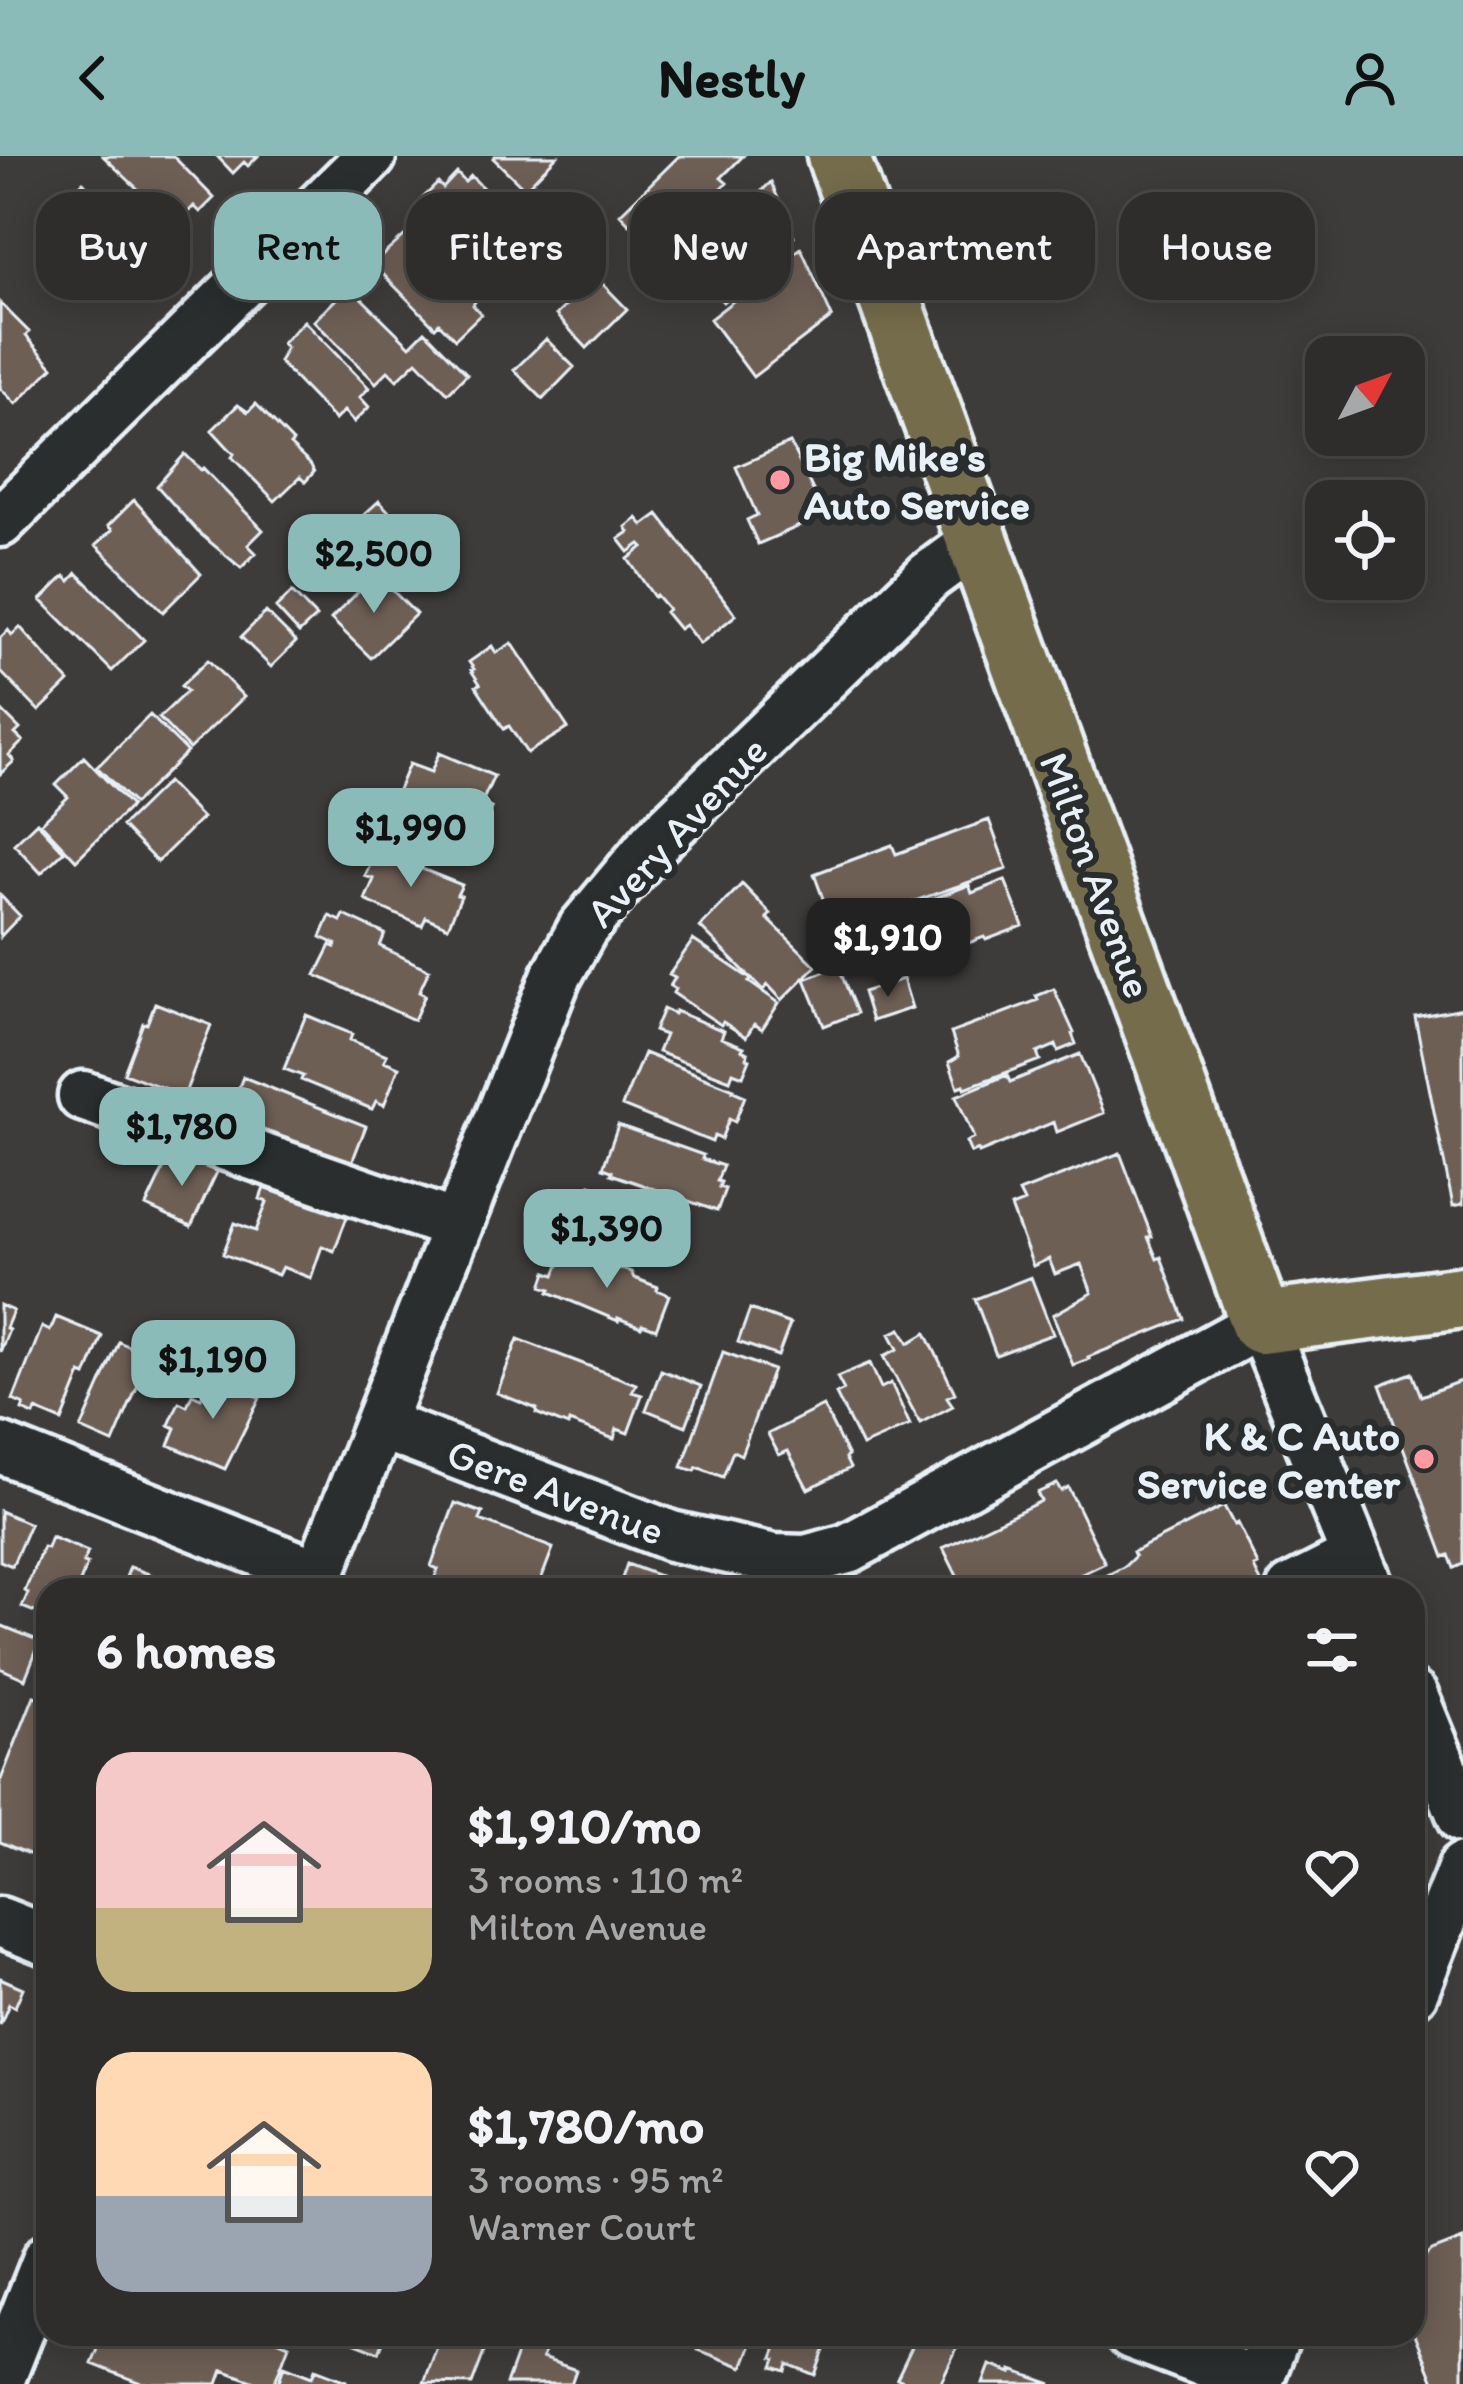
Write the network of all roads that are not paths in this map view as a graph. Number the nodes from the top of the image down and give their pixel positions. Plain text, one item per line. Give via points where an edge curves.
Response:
1 (371, 156) edge
2 (838, 156) edge
3 (0, 522) edge
4 (975, 542) junction
5 (83, 1096) dead end
6 (458, 1226) junction
7 (1463, 1298) edge
8 (1261, 1323) junction
9 (379, 1424) junction
10 (0, 1448) edge
11 (767, 1574) edge
12 (1363, 1574) edge
13 (307, 1578) edge
14 (318, 1578) edge
15 (1425, 1725) edge
16 (1463, 1818) edge
17 (1463, 1867) edge
18 (0, 1922) edge
19 (36, 1936) edge
20 (1425, 1962) edge
21 (36, 2288) edge
22 (1162, 2346) edge
23 (1271, 2346) edge
24 (0, 2379) edge
25 (1257, 2383) edge

1 - 3 street
2 - 4 main road, Milton Avenue
4 - 6 street, Avery Avenue via 929,576 655,842 583,928
4 - 8 main road, Milton Avenue
5 - 6 street
6 - 9 street, Avery Avenue
7 - 8 main road
8 - 11 street, Gere Avenue via 847,1549
8 - 12 street, Milton Avenue
9 - 11 street, Gere Avenue
9 - 14 street, Avery Avenue
10 - 13 street
15 - 16 street
17 - 20 street
18 - 19 street
21 - 24 street
22 - 25 street
23 - 25 street

